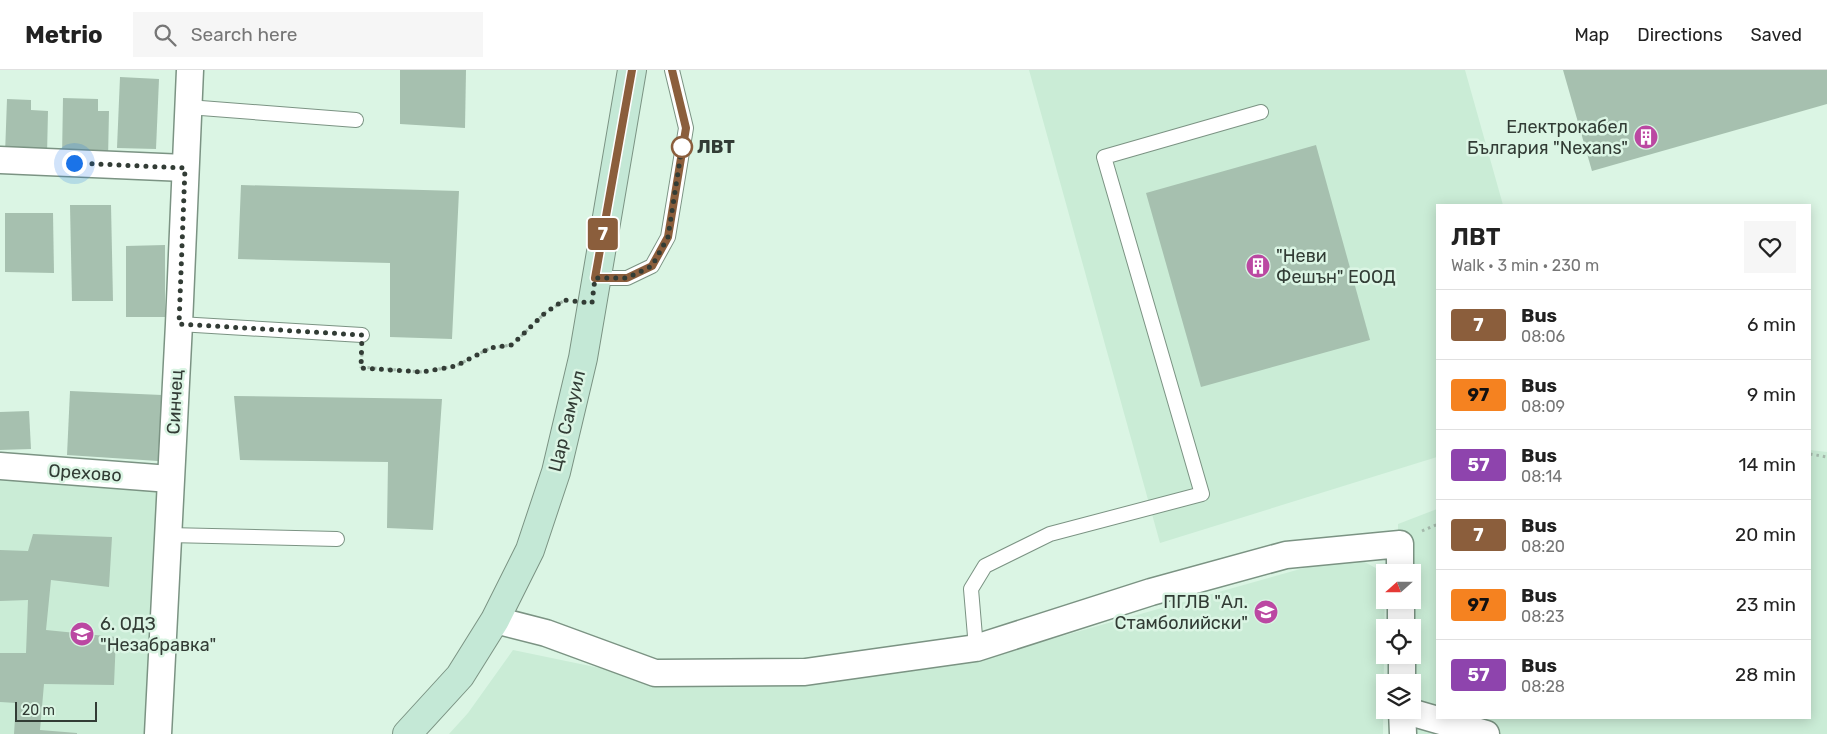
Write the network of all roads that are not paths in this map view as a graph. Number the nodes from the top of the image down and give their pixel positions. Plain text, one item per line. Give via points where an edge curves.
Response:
1 (190, 70) edge
2 (632, 70) edge
3 (672, 70) edge
4 (188, 107) junction
5 (1261, 112) dead end
6 (356, 120) dead end
7 (0, 160) edge
8 (185, 168) junction
9 (594, 291) junction
10 (179, 324) junction
11 (362, 335) road end
12 (0, 466) edge
13 (170, 479) junction
14 (168, 535) junction
15 (337, 539) dead end
16 (1400, 564) edge
17 (495, 620) junction
18 (976, 648) junction
19 (1421, 715) edge
20 (1403, 719) edge
21 (158, 734) edge
22 (407, 734) edge
23 (1403, 734) edge
24 (1486, 734) edge

1 - 4 street, Синчец
2 - 9 street, Цар Самуил
3 - 9 lane via 686,128 668,237 652,266
4 - 6 lane
4 - 8 street, Синчец
5 - 18 lane via 1104,157 1202,494 1050,534 985,566 971,589
7 - 8 street
8 - 10 street, Синчец
9 - 17 street, Цар Самуил via 583,358 556,472 530,550
10 - 11 lane
10 - 13 street, Синчец
12 - 13 street, Орехово
13 - 14 street, Синчец
14 - 15 lane
14 - 21 street, Синчец
16 - 18 street via 1400,544 1286,555 1151,592
17 - 18 street via 546,633 655,673 805,672
17 - 22 street, Цар Самуил via 460,676
19 - 24 street
20 - 23 street

